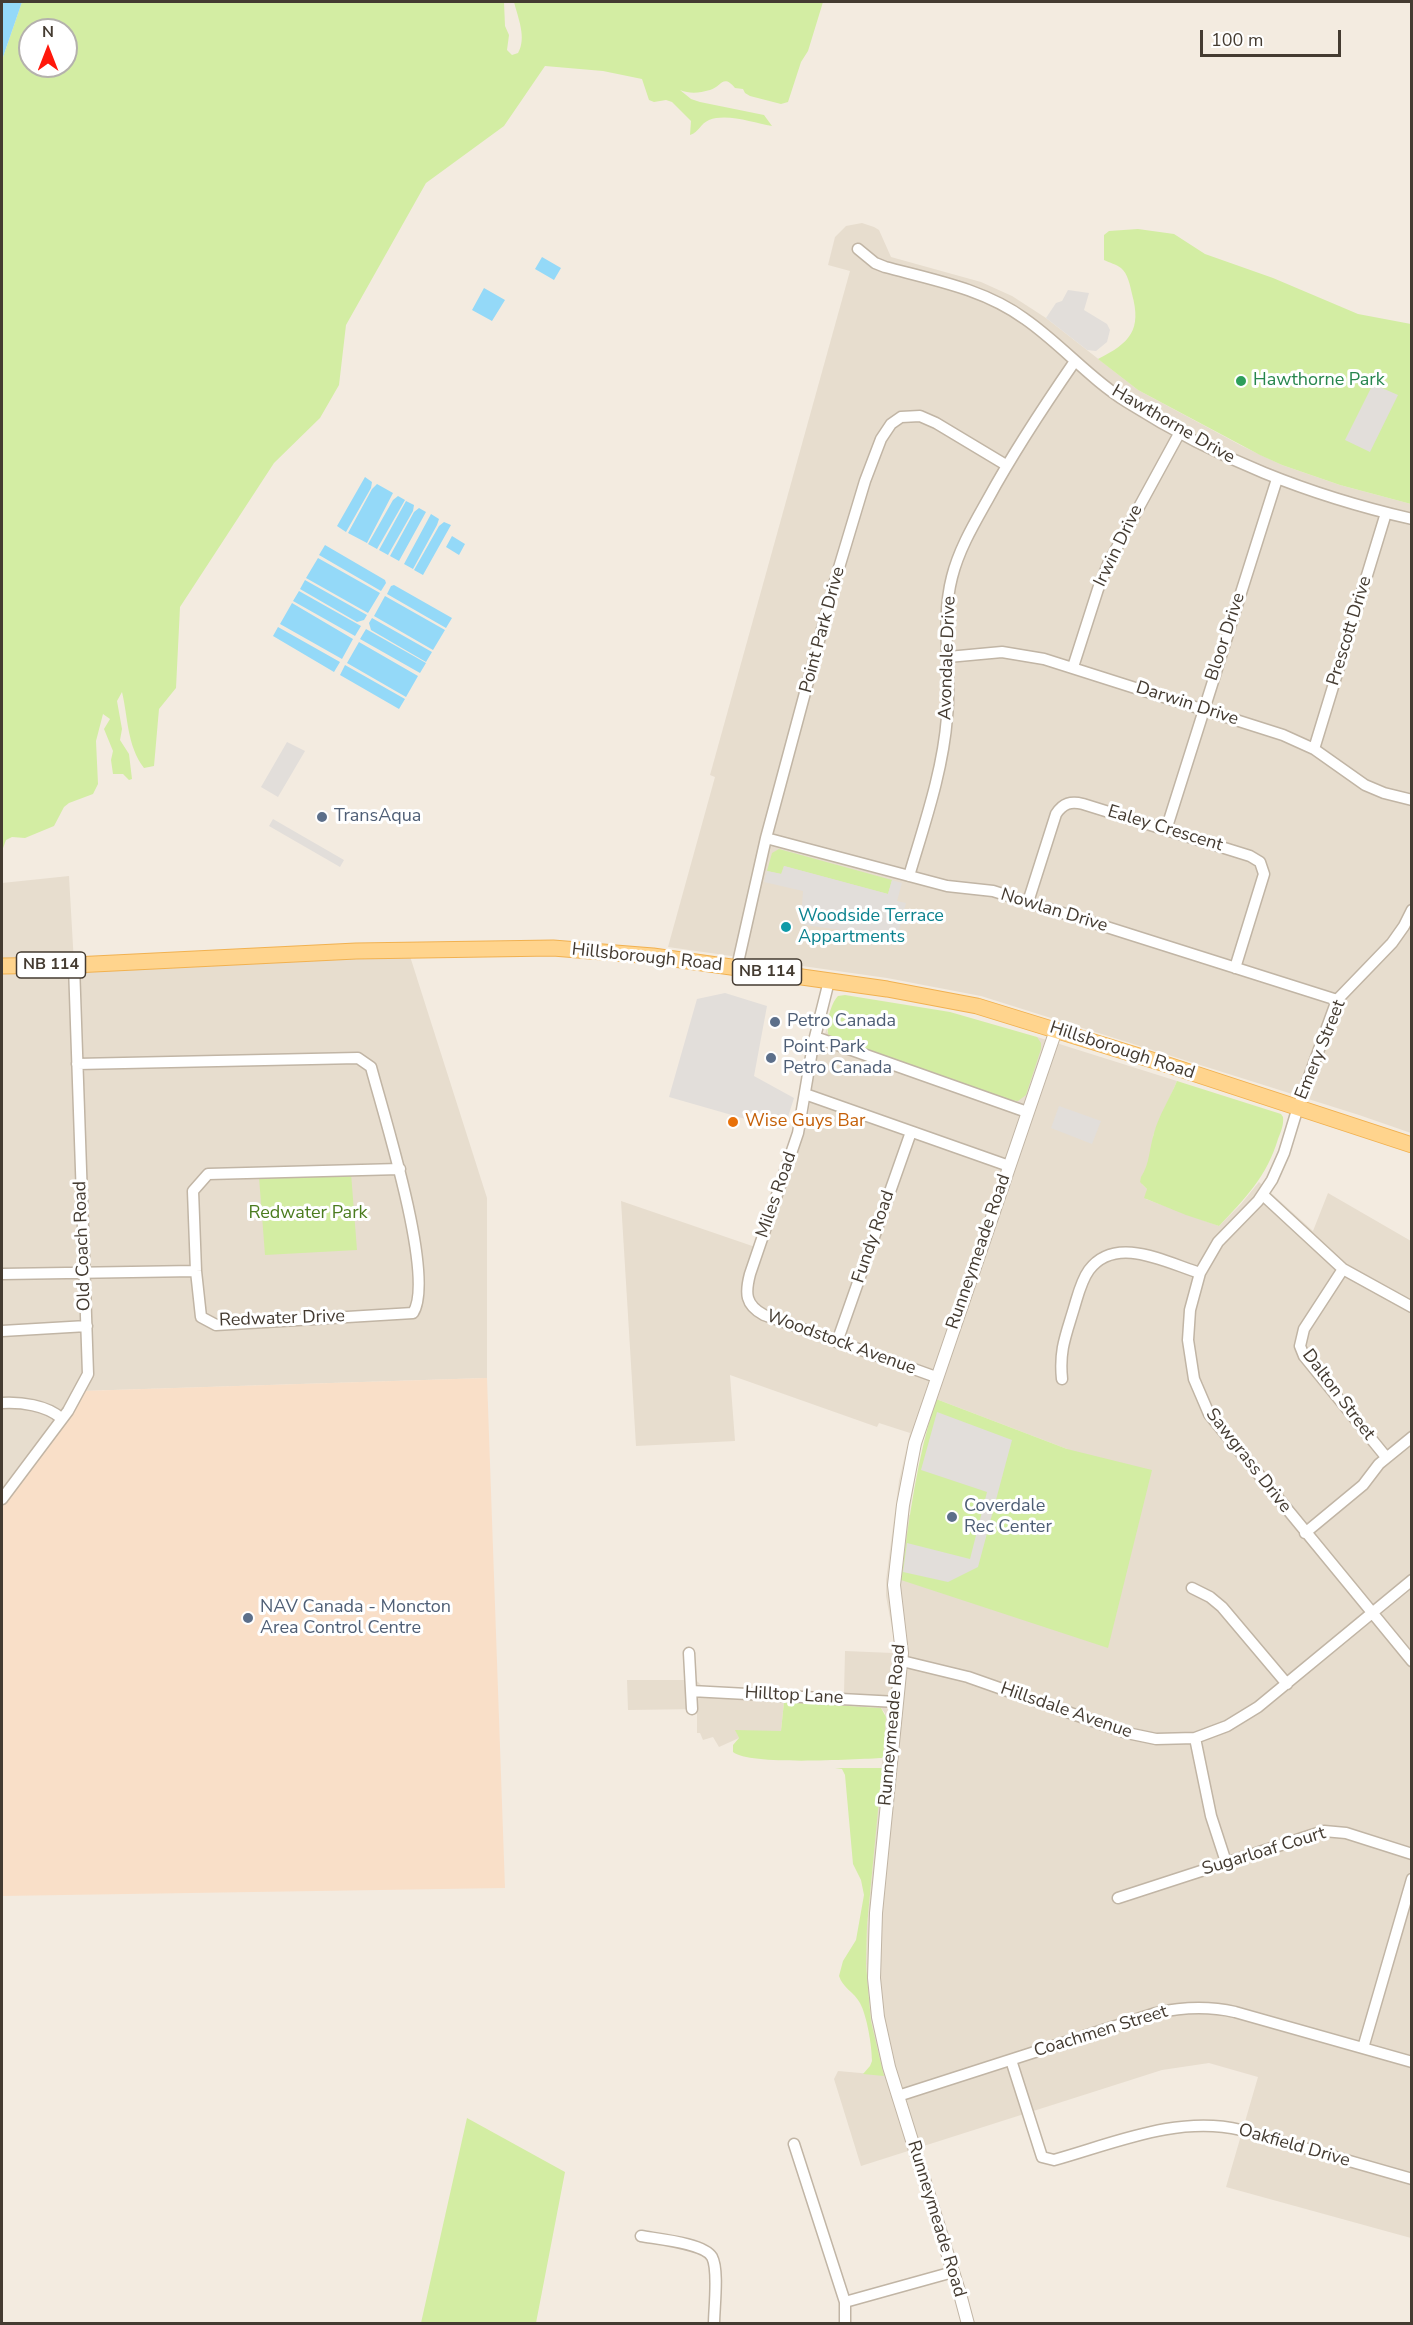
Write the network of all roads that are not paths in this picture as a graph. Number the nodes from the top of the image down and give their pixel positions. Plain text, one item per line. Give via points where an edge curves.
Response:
1 (858, 249) dead end
2 (1075, 361) junction
3 (1180, 432) junction
4 (1006, 465) junction
5 (1277, 479) junction
6 (1386, 513) junction
7 (1412, 519) edge
8 (948, 657) junction
9 (1073, 667) junction
10 (1203, 709) junction
11 (1314, 749) junction
12 (1412, 800) edge
13 (1166, 830) junction
14 (766, 838) junction
15 (909, 876) junction
16 (1028, 902) junction
17 (1412, 910) edge
18 (74, 965) junction
19 (2, 966) edge
20 (737, 967) junction
21 (1235, 968) junction
22 (829, 981) junction
23 (1337, 1000) junction
24 (1056, 1030) junction
25 (815, 1037) junction
26 (76, 1064) junction
27 (805, 1094) junction
28 (1298, 1107) junction
29 (1027, 1112) junction
30 (911, 1132) junction
31 (1412, 1145) edge
32 (1009, 1166) junction
33 (400, 1169) junction
34 (1263, 1195) junction
35 (1343, 1269) junction
36 (196, 1270) junction
37 (84, 1271) junction
38 (1200, 1273) junction
39 (2, 1274) edge
40 (749, 1303) joint
41 (1412, 1307) edge
42 (87, 1326) junction
43 (2, 1331) edge
44 (837, 1342) junction
45 (936, 1377) junction
46 (1062, 1379) dead end
47 (2, 1403) edge
48 (61, 1418) junction
49 (1412, 1437) edge
50 (1386, 1457) junction
51 (2, 1499) edge
52 (1305, 1533) junction
53 (1412, 1580) edge
54 (1192, 1588) dead end
55 (1372, 1613) junction
56 (689, 1653) dead end
57 (902, 1661) junction
58 (1412, 1661) edge
59 (1287, 1684) junction
60 (691, 1691) junction
61 (897, 1702) junction
62 (692, 1709) dead end
63 (1195, 1738) junction
64 (1412, 1854) edge
65 (1226, 1862) junction
66 (1412, 1880) edge
67 (1118, 1898) dead end
68 (1363, 2048) junction
69 (1011, 2060) junction
70 (1412, 2062) edge
71 (897, 2096) junction
72 (794, 2144) dead end
73 (1412, 2179) edge
74 (641, 2236) dead end
75 (954, 2272) junction
76 (845, 2301) junction
77 (714, 2324) edge
78 (845, 2324) edge
79 (968, 2324) edge

1 - 2 street, Hawthorne Drive via 885,267 960,287 995,301 1038,329
2 - 3 street, Hawthorne Drive via 1124,400
2 - 4 street, Avondale Drive
3 - 5 street, Hawthorne Drive
3 - 9 street, Irwin Drive via 1109,562
4 - 8 street, Avondale Drive via 955,566 947,606
4 - 14 street, Point Park Drive via 920,417 901,417 886,430 865,481
5 - 6 street, Hawthorne Drive
5 - 10 street, Bloor Drive
6 - 7 street, Hawthorne Drive
6 - 11 street, Prescott Drive
8 - 9 street, Darwin Drive via 1002,652
8 - 15 street, Avondale Drive via 943,746
9 - 10 street, Darwin Drive
10 - 11 street, Darwin Drive
10 - 13 street, Bloor Drive
11 - 12 street, Darwin Drive via 1359,782
13 - 16 street, Ealey Crescent via 1083,804 1066,803 1056,814
13 - 21 street, Ealey Crescent via 1260,861 1263,877
14 - 15 street, Nowlan Drive
14 - 20 street, Point Park Drive
15 - 16 street, Nowlan Drive via 947,886 993,891
16 - 21 street, Nowlan Drive
17 - 23 street, Emery Street via 1392,943
18 - 19 main road, Hillsborough Road / NB 114
18 - 20 main road, Hillsborough Road / NB 114 via 356,951 552,948
18 - 26 street, Old Coach Road
20 - 22 main road, Hillsborough Road / NB 114
21 - 23 street, Nowlan Drive
22 - 24 main road, Hillsborough Road / NB 114 via 951,1000
22 - 25 street, Miles Road
23 - 28 street, Emery Street
24 - 28 main road, Hillsborough Road / NB 114
24 - 29 street, Runneymeade Road
25 - 27 street, Miles Road
25 - 29 street
26 - 33 street, Redwater Drive via 358,1058 371,1067
26 - 37 street, Old Coach Road
27 - 30 street
27 - 40 street, Miles Road via 798,1133 750,1274 746,1293
28 - 31 main road, Hillsborough Road / NB 114
28 - 34 street, Sawgrass Drive via 1281,1163
29 - 32 street, Runneymeade Road
30 - 32 street
30 - 44 street, Fundy Road
32 - 45 street, Runneymeade Road
33 - 36 street, Redwater Drive via 208,1174 193,1191
33 - 36 street, Redwater Drive via 418,1262 419,1305 413,1313 216,1325 201,1317
34 - 35 street
34 - 38 street, Sawgrass Drive via 1218,1242
35 - 41 street
35 - 50 street, Dalton Street via 1304,1329 1300,1346
36 - 37 street
37 - 39 street
37 - 42 street, Old Coach Road
38 - 46 street via 1132,1252 1100,1260 1089,1269 1083,1282 1066,1335 1061,1351
38 - 52 street, Sawgrass Drive via 1190,1310 1188,1340 1201,1397 1222,1431
40 - 44 street, Woodstock Avenue via 764,1315
42 - 43 street
42 - 48 street, Old Coach Road via 88,1374
44 - 45 street, Woodstock Avenue
45 - 57 street, Runneymeade Road via 909,1465 895,1570
47 - 48 street via 20,1402
48 - 51 street, Old Coach Road
49 - 50 street
50 - 52 street via 1362,1485
52 - 55 street, Sawgrass Drive
53 - 55 street, Hillsdale Avenue
54 - 59 street via 1222,1607
55 - 58 street, Sawgrass Drive
55 - 59 street, Hillsdale Avenue
56 - 60 street
57 - 61 street, Runneymeade Road
57 - 63 street, Hillsdale Avenue via 968,1677 1127,1733 1156,1739
59 - 63 street, Hillsdale Avenue via 1248,1715
60 - 61 street, Hilltop Lane
60 - 62 street
61 - 71 street, Runneymeade Road via 874,1964 879,2023
63 - 65 street via 1211,1816
64 - 65 street, Sugarloaf Court via 1331,1831
65 - 67 street, Sugarloaf Court
66 - 68 street
68 - 69 street, Coachmen Street via 1234,2012 1193,2008 1156,2013
68 - 70 street, Coachmen Street
69 - 71 street, Coachmen Street
69 - 73 street, Oakfield Drive via 1042,2157 1047,2160 1174,2127 1201,2125 1233,2128
71 - 75 street, Runneymeade Road
72 - 76 street
74 - 77 street via 703,2248 712,2256
75 - 76 street
75 - 79 street, Runneymeade Road
76 - 78 street

